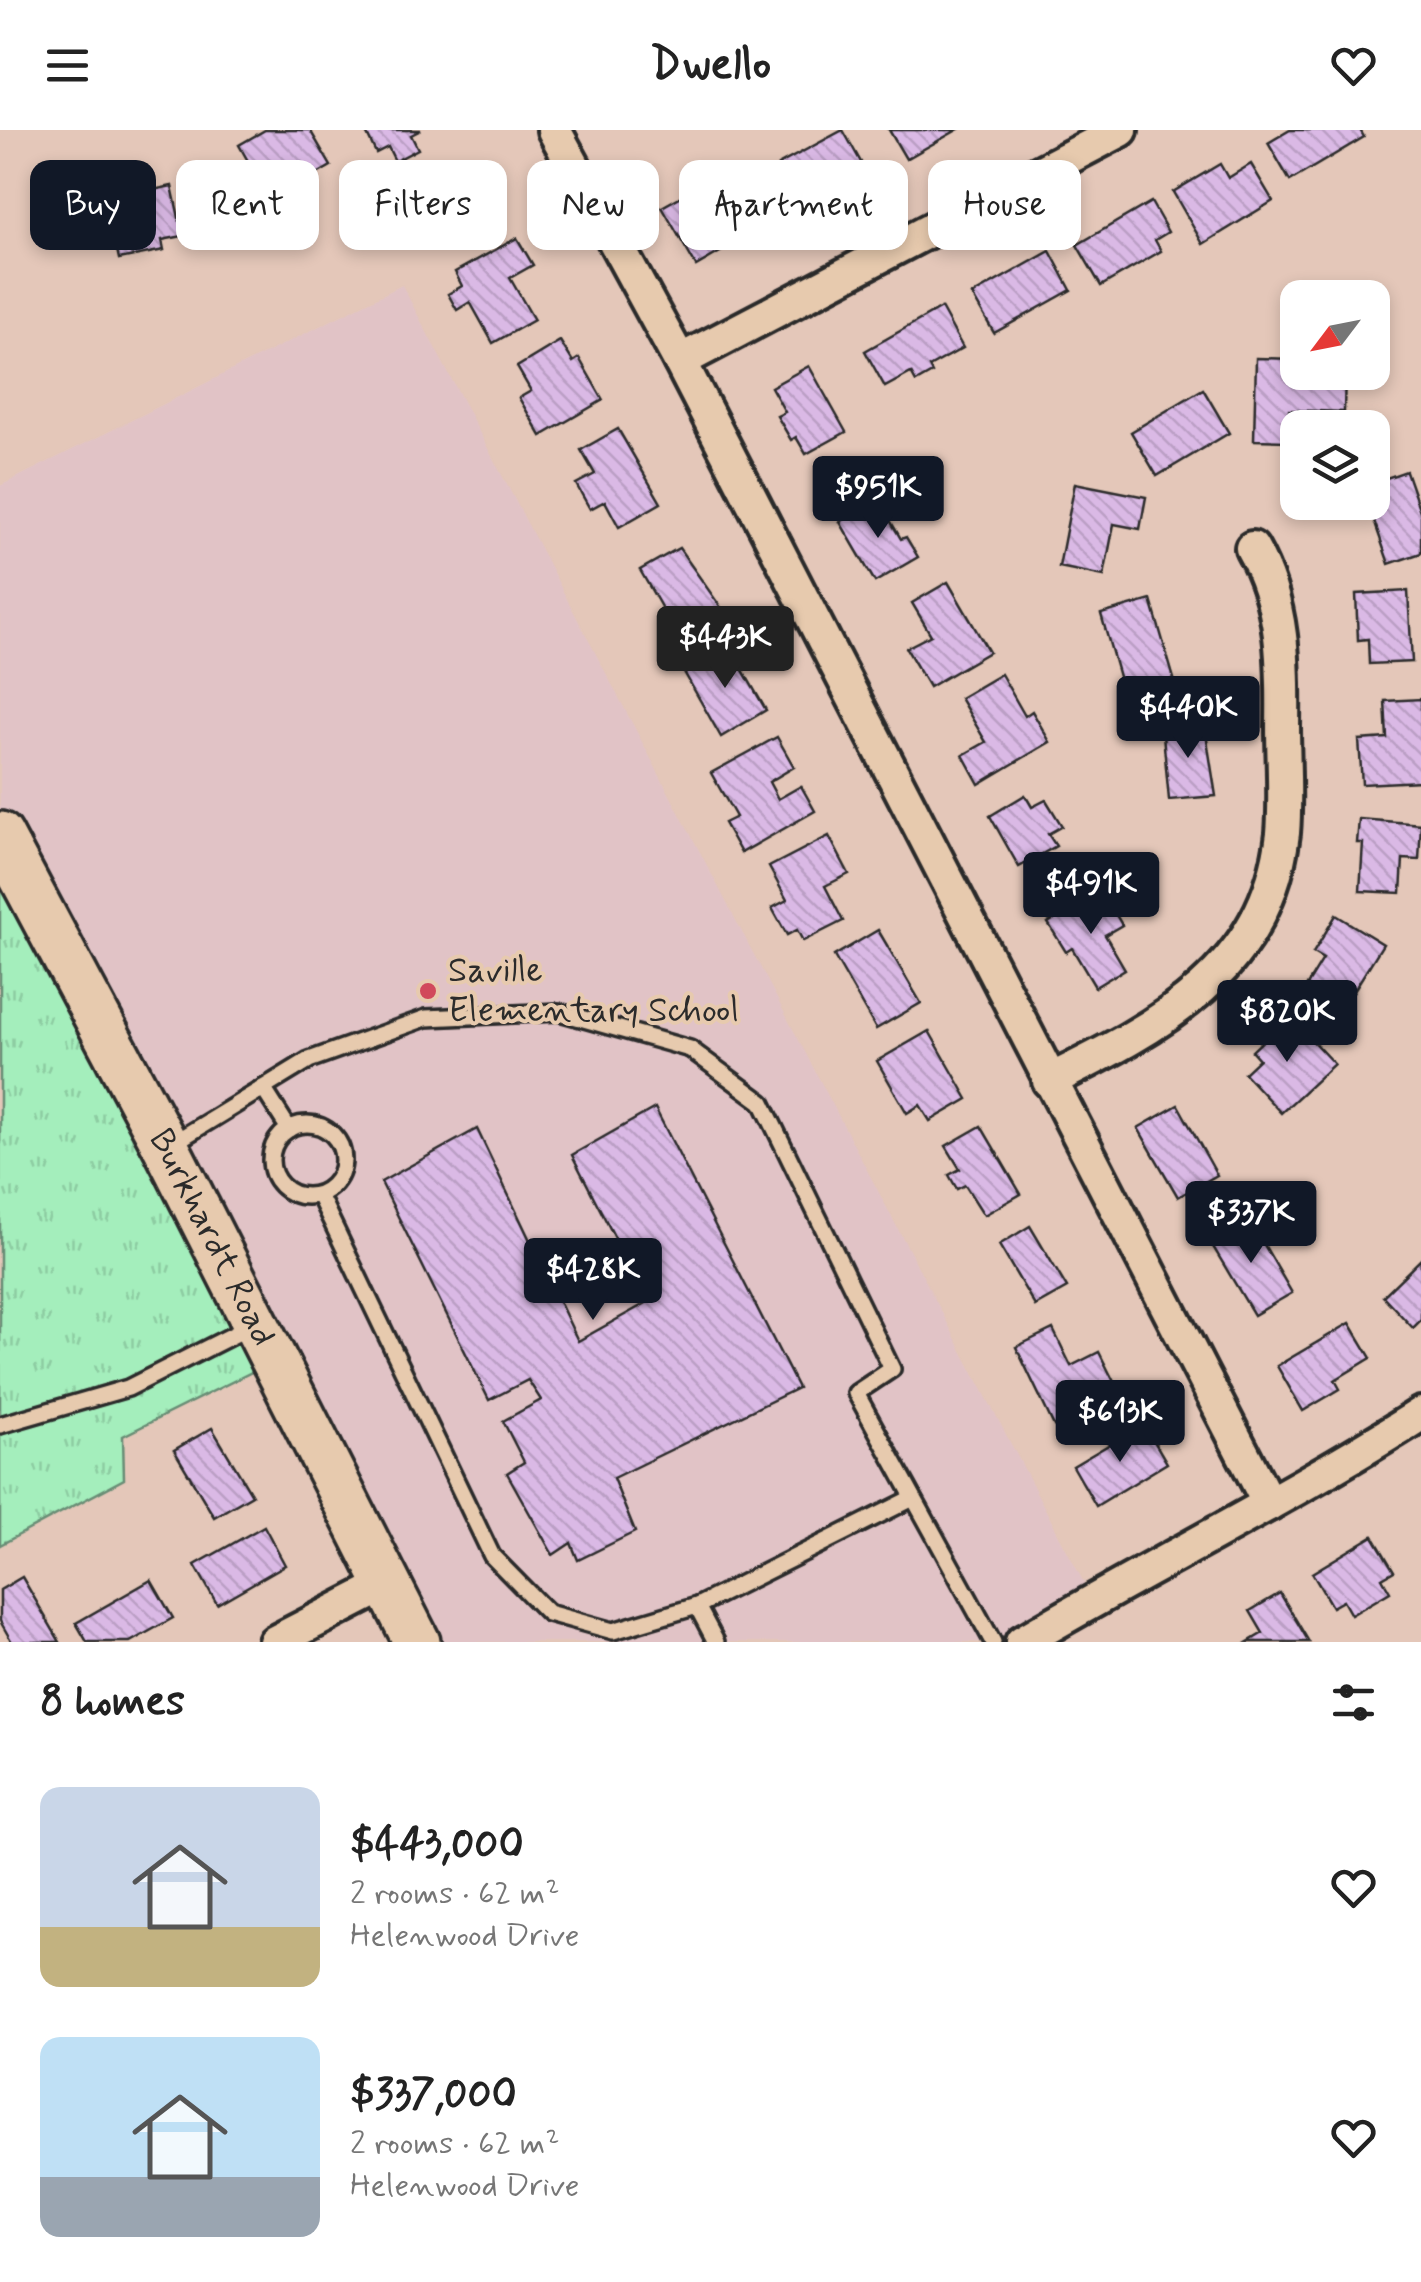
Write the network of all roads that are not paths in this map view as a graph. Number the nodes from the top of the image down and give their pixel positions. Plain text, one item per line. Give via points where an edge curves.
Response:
1 (554, 130) edge
2 (1121, 130) edge
3 (680, 361) junction
4 (1252, 548) dead end
5 (0, 835) edge
6 (1050, 1081) junction
7 (263, 1088) junction
8 (288, 1129) junction
9 (166, 1148) junction
10 (319, 1194) junction
11 (255, 1324) junction
12 (1421, 1414) edge
13 (0, 1426) edge
14 (911, 1498) junction
15 (1270, 1504) junction
16 (387, 1584) junction
17 (697, 1606) junction
18 (275, 1642) edge
19 (416, 1642) edge
20 (716, 1642) edge
21 (993, 1642) edge
22 (1022, 1642) edge

1 - 3 street
2 - 3 street
3 - 6 street
4 - 6 street via 1276,606 1284,661 1282,833 1272,880 1251,930 1214,979 1137,1037
5 - 9 main road, Burkhardt Road
6 - 15 street
7 - 8 lane
7 - 9 lane
7 - 14 lane via 310,1060 426,1018 558,1012 690,1050 762,1102 892,1370 856,1393
8 - 10 lane via 271,1154 275,1178 294,1194
8 - 10 lane via 317,1125 341,1148 342,1170
9 - 11 main road, Burkhardt Road
10 - 17 lane via 492,1556 548,1613 613,1631
11 - 13 lane via 128,1388
11 - 16 main road, Burkhardt Road
12 - 15 street
14 - 17 lane
14 - 21 lane
15 - 22 street
16 - 18 street
16 - 19 main road, Burkhardt Road
17 - 20 lane

